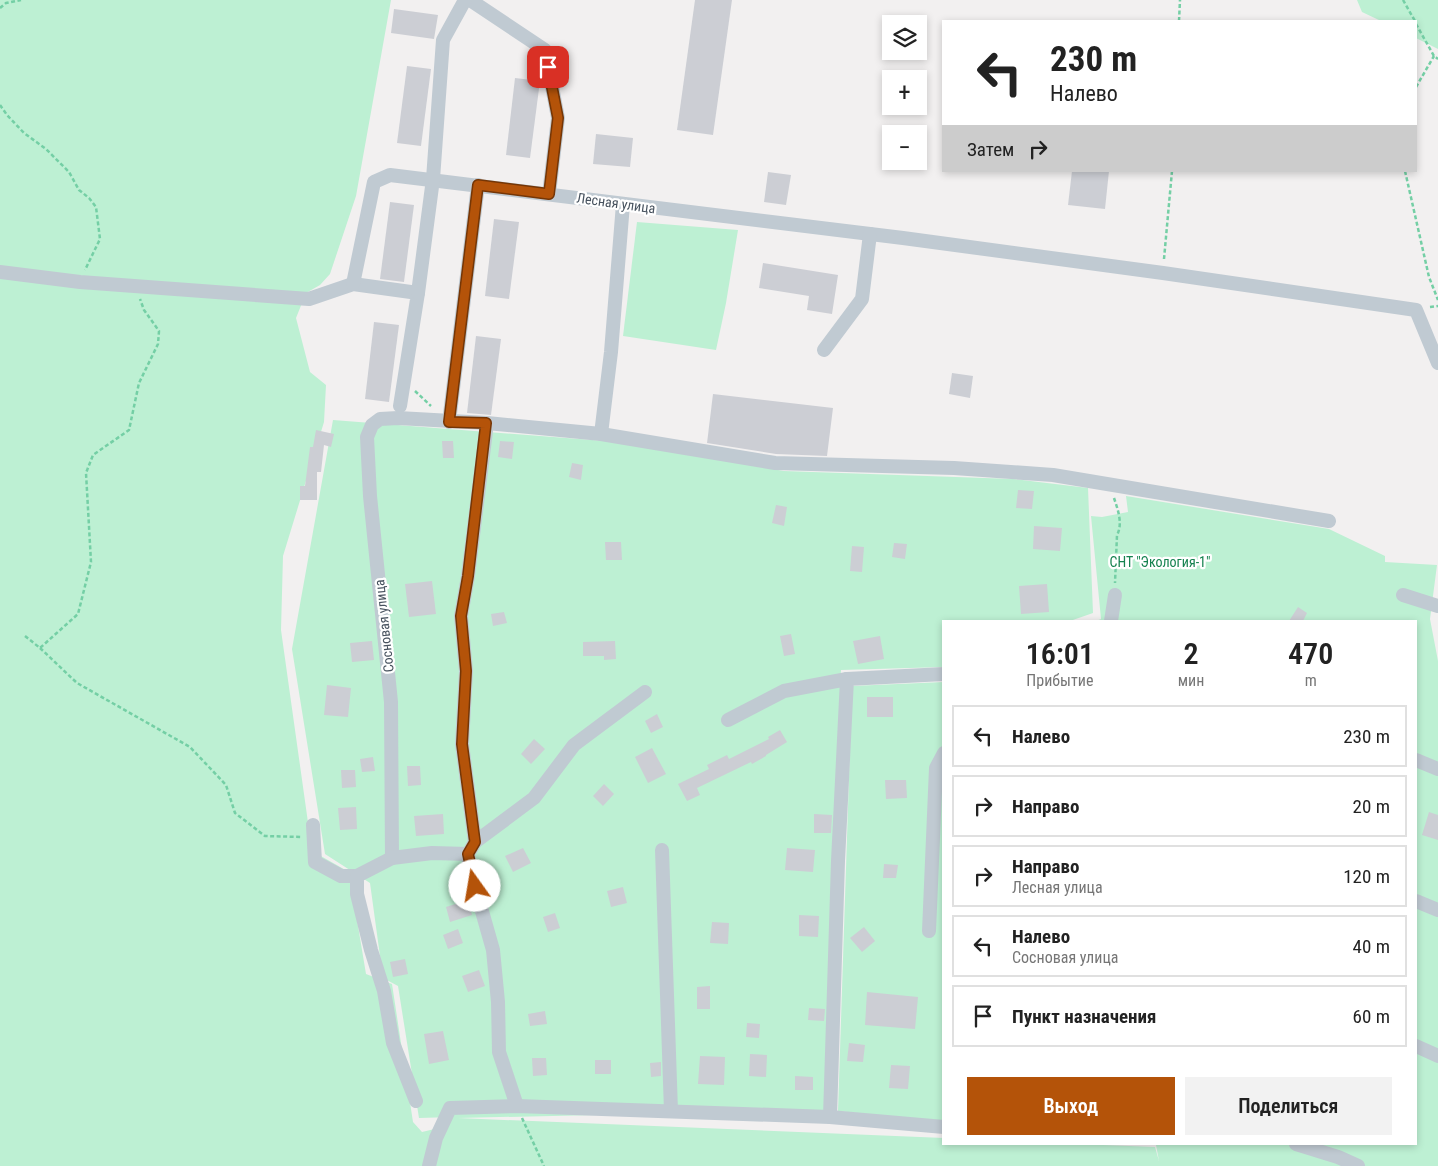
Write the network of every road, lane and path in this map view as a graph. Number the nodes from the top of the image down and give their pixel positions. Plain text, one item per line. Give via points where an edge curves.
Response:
1 (21, 0) edge
2 (465, 0) edge
3 (470, 0) edge
4 (1180, 0) edge
5 (1403, 0) edge
6 (0, 8) edge
7 (1179, 20) edge
8 (1413, 20) edge
9 (1417, 26) edge
10 (1434, 56) junction
11 (1438, 59) edge
12 (1417, 84) edge
13 (0, 105) edge
14 (1172, 172) edge
15 (1405, 172) edge
16 (433, 179) junction
17 (478, 185) junction
18 (549, 194) junction
19 (623, 204) junction
20 (870, 234) junction
21 (0, 272) edge
22 (1163, 273) junction
23 (80, 282) junction
24 (353, 284) junction
25 (137, 286) junction
26 (418, 293) junction
27 (1438, 300) edge
28 (824, 350) dead end
29 (1438, 363) edge
30 (404, 382) junction
31 (399, 412) junction
32 (449, 422) junction
33 (486, 423) junction
34 (601, 434) junction
35 (1110, 484) junction
36 (1329, 521) dead end
37 (1115, 594) joint
38 (1403, 594) dead end
39 (1438, 606) edge
40 (1111, 620) edge
41 (25, 636) dead end
42 (40, 648) junction
43 (942, 674) edge
44 (847, 679) junction
45 (645, 692) dead end
46 (728, 720) dead end
47 (942, 757) edge
48 (1417, 760) edge
49 (1438, 769) edge
50 (313, 831) joint
51 (472, 848) junction
52 (662, 850) dead end
53 (392, 858) junction
54 (357, 876) junction
55 (1417, 901) edge
56 (1438, 910) edge
57 (929, 931) dead end
58 (1417, 1046) edge
59 (1438, 1056) edge
60 (416, 1101) dead end
61 (516, 1106) junction
62 (671, 1111) junction
63 (830, 1117) junction
64 (942, 1127) edge
65 (1299, 1145) edge
66 (1349, 1164) edge
67 (429, 1166) edge
68 (544, 1166) edge

1 - 6 path via 6,3
2 - 16 street via 443,40
3 - 18 street via 545,50 558,118
4 - 7 path
5 - 8 path
9 - 10 path
10 - 11 path
10 - 12 path
13 - 23 path via 24,133 69,172 79,190 96,207 100,239
14 - 22 path
15 - 27 path via 1429,277
16 - 17 street, Лесная улица
16 - 24 street, Лесная улица via 390,175 374,182
16 - 26 street
17 - 18 street, Лесная улица
17 - 32 street
18 - 19 street, Лесная улица
19 - 20 street, Лесная улица via 753,226
19 - 34 street
20 - 22 street, Лесная улица
20 - 28 street via 862,298
21 - 23 street
22 - 29 street, Лесная улица via 1416,310
23 - 25 street
24 - 25 street via 309,299
24 - 26 street
25 - 42 path via 144,310 159,331 158,344 139,383 129,430 93,455 86,473 91,562 78,614
26 - 30 street
30 - 31 street
30 - 32 path
31 - 32 street
31 - 53 street, Сосновая улица via 372,425 367,437 370,496 392,702
32 - 33 street
33 - 34 street
33 - 51 street via 461,616 466,671 462,744
34 - 35 street via 775,463 1054,475
35 - 36 street
35 - 37 path via 1120,530 1117,535
37 - 40 street
38 - 39 street
41 - 42 path
42 - 50 path via 77,684 190,747 226,784 236,813 265,836
43 - 44 street
44 - 46 street via 784,691
44 - 63 street
45 - 51 street via 574,745 534,798
47 - 57 street via 936,768
48 - 49 street
50 - 54 street via 316,862 341,876
51 - 53 street
51 - 61 street via 470,870 493,950 499,1052
52 - 62 street
53 - 54 street
54 - 60 street via 357,894 384,991 393,1043
55 - 56 street
58 - 59 street
61 - 62 street
61 - 67 street via 450,1108 436,1138
61 - 68 path
62 - 63 street
63 - 64 street
65 - 66 street

